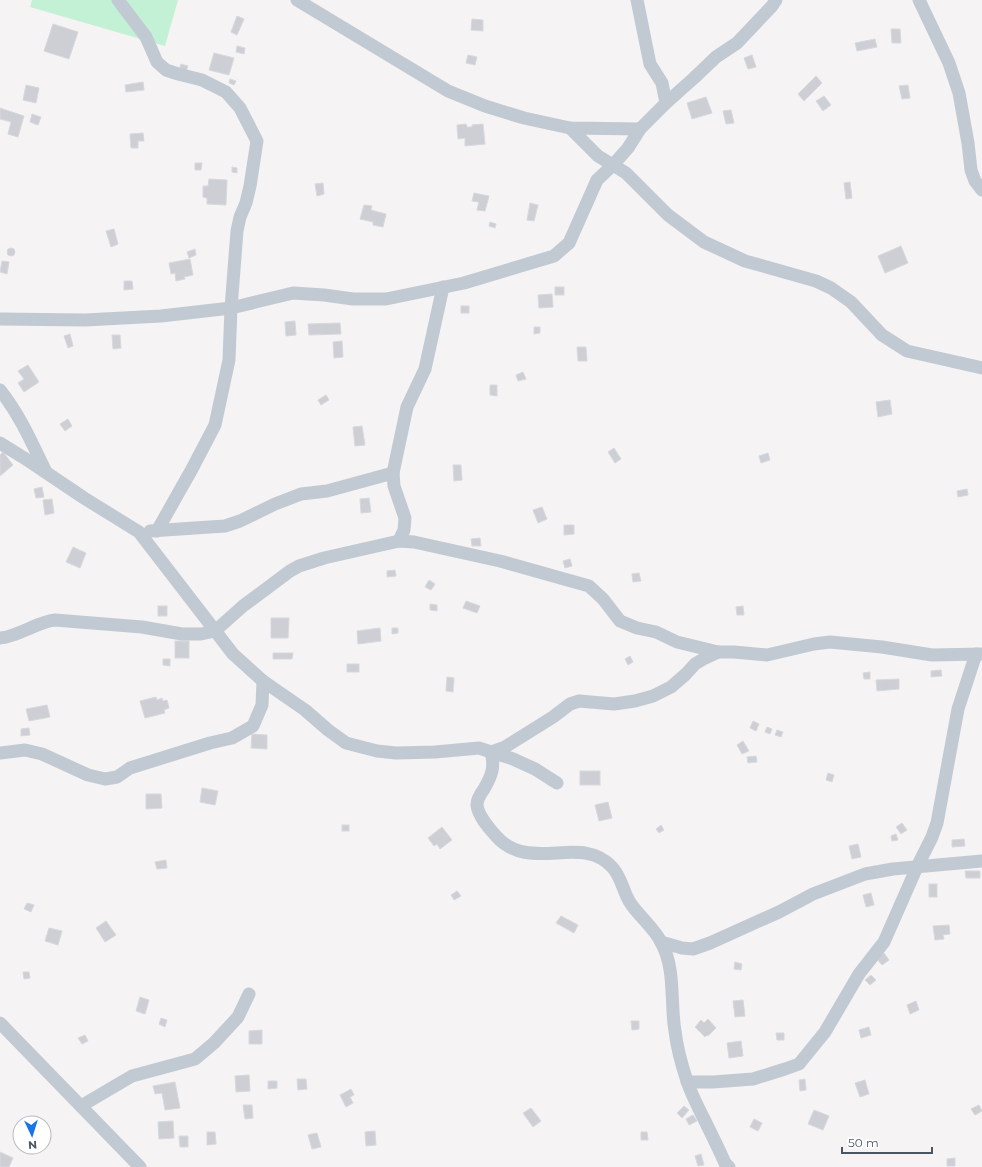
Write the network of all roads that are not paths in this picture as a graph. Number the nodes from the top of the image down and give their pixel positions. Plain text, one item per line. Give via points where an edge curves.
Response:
1 (118, 0) edge
2 (298, 0) edge
3 (637, 0) edge
4 (776, 0) edge
5 (919, 0) edge
6 (666, 102) junction
7 (570, 128) junction
8 (640, 129) junction
9 (613, 165) junction
10 (982, 190) edge
11 (443, 287) junction
12 (231, 308) junction
13 (0, 319) edge
14 (982, 368) edge
15 (0, 390) edge
16 (0, 443) edge
17 (46, 472) junction
18 (393, 473) junction
19 (157, 531) junction
20 (140, 532) junction
21 (399, 541) junction
22 (215, 631) junction
23 (0, 638) edge
24 (718, 652) junction
25 (979, 654) edge
26 (263, 681) junction
27 (491, 752) junction
28 (0, 753) edge
29 (556, 783) dead end
30 (982, 861) edge
31 (917, 867) junction
32 (661, 942) junction
33 (249, 994) dead end
34 (0, 1022) edge
35 (687, 1082) junction
36 (81, 1106) junction
37 (140, 1167) edge
38 (729, 1167) edge

1 - 12 street via 146,37 157,62 166,70 202,80 226,92 240,108 257,141 250,186 237,231
2 - 7 street via 448,90 524,118
3 - 6 street via 650,64 662,83
4 - 6 street via 737,44 716,57
5 - 10 street via 949,62 963,116 971,170
6 - 8 street
7 - 8 street
7 - 9 street via 598,156
8 - 9 street
9 - 11 street via 597,180 569,243 554,256
9 - 14 street via 626,173 668,215 704,242 745,261 831,288 852,302 882,334 907,351
11 - 12 street via 386,299 353,299 293,293
11 - 18 street via 426,369 407,407
12 - 13 street via 162,316 85,320
12 - 19 street via 229,360 215,425
15 - 17 street via 25,427
16 - 17 street
17 - 20 street
18 - 19 street via 327,491 301,494 225,526
18 - 21 street via 394,486 405,518 404,530
19 - 20 street
20 - 22 street
21 - 22 street via 299,566 243,606
21 - 24 street via 500,560 589,586 620,621 656,632 677,642
22 - 23 street via 182,634 142,627 55,620
22 - 26 street via 233,654
24 - 25 street via 767,655 830,642 923,654
24 - 27 street via 700,661 671,687 653,696 614,704 579,701 570,704 506,747
25 - 31 street via 958,709 937,823
26 - 27 street via 346,743 396,753 479,748
26 - 28 street via 262,705 253,726 232,738 130,768 117,777 105,779 88,775 42,754 26,750
27 - 29 street via 535,769
27 - 32 street via 493,768 477,805 479,813 502,844 531,854 588,852 608,861 615,870 630,903
30 - 31 street
31 - 32 street via 865,874 813,894 779,912 693,949
31 - 35 street via 884,942 859,974 825,1032 799,1064 753,1079
32 - 35 street via 670,972 674,1031
33 - 36 street via 238,1017 195,1059 132,1076
34 - 36 street
35 - 38 street
36 - 37 street

